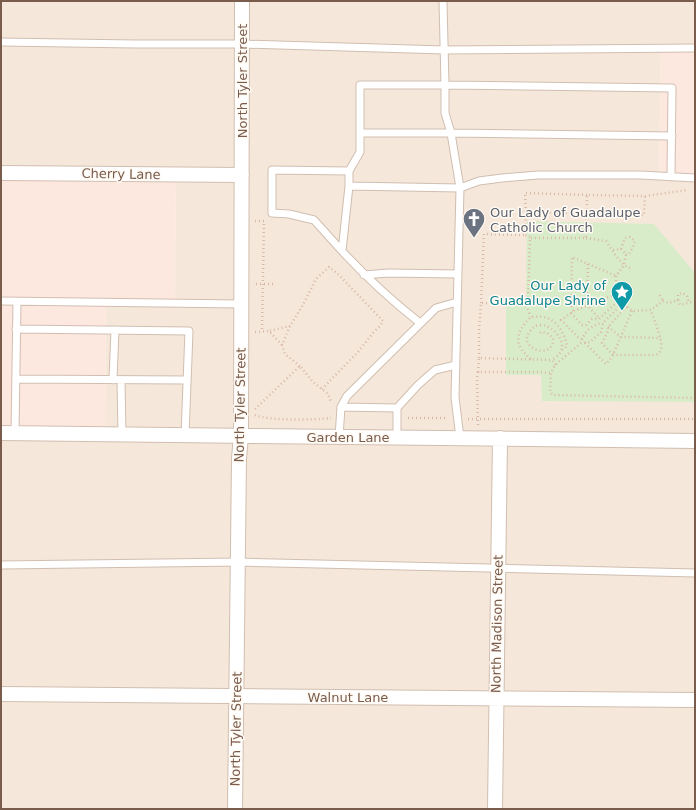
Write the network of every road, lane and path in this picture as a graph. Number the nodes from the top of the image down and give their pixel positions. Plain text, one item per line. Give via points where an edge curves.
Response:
1 (242, 1) edge
2 (443, 1) edge
3 (1, 42) edge
4 (242, 44) junction
5 (695, 48) edge
6 (444, 50) junction
7 (445, 85) junction
8 (360, 133) junction
9 (451, 134) junction
10 (672, 136) junction
11 (349, 171) junction
12 (1, 173) edge
13 (242, 175) junction
14 (671, 176) junction
15 (695, 178) edge
16 (349, 186) junction
17 (460, 188) junction
18 (695, 190) edge
19 (587, 195) junction
20 (645, 196) junction
21 (526, 212) junction
22 (587, 213) junction
23 (254, 221) dead end
24 (525, 235) junction
25 (530, 238) junction
26 (586, 238) junction
27 (621, 249) junction
28 (613, 250) junction
29 (342, 251) junction
30 (626, 254) junction
31 (588, 264) junction
32 (624, 265) junction
33 (630, 268) dead end
34 (458, 274) junction
35 (364, 275) junction
36 (616, 276) junction
37 (253, 280) dead end
38 (263, 284) junction
39 (274, 284) dead end
40 (616, 294) junction
41 (660, 295) dead end
42 (620, 299) junction
43 (678, 300) junction
44 (1, 301) edge
45 (663, 301) junction
46 (695, 301) edge
47 (17, 302) junction
48 (457, 302) junction
49 (623, 302) junction
50 (689, 302) junction
51 (241, 304) junction
52 (481, 304) junction
53 (522, 304) junction
54 (587, 305) junction
55 (627, 306) junction
56 (651, 310) junction
57 (632, 311) junction
58 (572, 312) junction
59 (531, 317) junction
60 (599, 319) junction
61 (420, 323) junction
62 (603, 323) junction
63 (253, 326) dead end
64 (290, 326) junction
65 (608, 327) junction
66 (16, 329) junction
67 (115, 330) junction
68 (262, 331) dead end
69 (253, 332) dead end
70 (540, 334) dead end
71 (620, 337) junction
72 (660, 338) junction
73 (581, 341) junction
74 (585, 342) junction
75 (282, 345) junction
76 (561, 351) junction
77 (613, 354) junction
78 (479, 358) junction
79 (531, 359) junction
80 (552, 360) junction
81 (456, 365) junction
82 (555, 365) junction
83 (300, 366) dead end
84 (478, 372) junction
85 (551, 373) junction
86 (16, 379) junction
87 (113, 380) junction
88 (121, 380) junction
89 (187, 380) junction
90 (322, 389) dead end
91 (695, 398) edge
92 (341, 407) junction
93 (397, 408) junction
94 (254, 415) dead end
95 (333, 418) dead end
96 (478, 418) junction
97 (695, 419) edge
98 (8, 433) edge
99 (122, 435) junction
100 (185, 436) junction
101 (241, 436) junction
102 (339, 437) junction
103 (397, 437) junction
104 (460, 438) junction
105 (477, 438) junction
106 (500, 438) junction
107 (695, 441) edge
108 (238, 562) junction
109 (1, 565) edge
110 (498, 569) junction
111 (695, 573) edge
112 (1, 694) edge
113 (237, 696) junction
114 (496, 698) junction
115 (695, 700) edge
116 (235, 809) edge
117 (494, 809) edge

1 - 4 street, North Tyler Street
2 - 6 lane
3 - 4 lane
4 - 6 lane
4 - 13 street, North Tyler Street
5 - 6 lane
6 - 7 lane
7 - 8 lane via 360,85
7 - 9 lane via 445,113
7 - 10 lane via 672,88
8 - 9 lane
8 - 11 lane via 360,152
9 - 10 lane
9 - 17 lane
10 - 14 lane
11 - 16 lane
11 - 29 lane via 272,170 272,213 314,220
12 - 13 street, Cherry Lane
13 - 51 street, North Tyler Street
14 - 15 lane
14 - 17 lane via 538,175 479,181
16 - 17 lane
16 - 29 lane
17 - 34 lane
18 - 20 path
19 - 20 path
19 - 21 path via 525,193
19 - 22 path
20 - 22 path via 644,215
21 - 22 path
21 - 24 path
22 - 26 path
23 - 38 path via 264,221
24 - 25 path
24 - 52 path via 484,234
25 - 26 path
25 - 53 path via 528,303
26 - 28 path via 606,241
27 - 28 path
27 - 30 path
27 - 30 path via 625,238 635,240 629,254
28 - 32 path
29 - 35 lane
30 - 32 path
31 - 36 path
31 - 54 path
31 - 58 path via 572,257
32 - 33 path
32 - 36 path
34 - 35 lane
34 - 48 lane
35 - 61 lane
36 - 40 path
37 - 38 path via 253,285
38 - 39 path
38 - 68 path
40 - 42 path
40 - 54 path
41 - 45 path
42 - 49 path
42 - 60 path
43 - 45 path via 669,304
43 - 50 path via 680,305
43 - 50 path via 678,294 683,293 688,296
44 - 47 lane
45 - 56 path
46 - 50 path
47 - 51 lane
47 - 66 lane
48 - 61 lane via 436,308
48 - 81 lane
49 - 55 path
49 - 62 path
51 - 101 street, North Tyler Street
52 - 53 path
52 - 78 path
53 - 59 path via 526,306
54 - 58 path
54 - 60 path
55 - 57 path
55 - 65 path
56 - 57 path
56 - 72 path
57 - 71 path
58 - 60 path via 582,325
58 - 73 path via 561,320
59 - 76 path via 548,318 558,326 567,346
59 - 79 path via 522,326 518,339 520,347
61 - 92 lane via 346,396
62 - 73 path via 594,324
62 - 74 path via 601,332 590,342
63 - 69 path
64 - 75 path
64 - 75 path via 269,331
64 - 90 path via 316,279 329,267 383,321 358,352
65 - 71 path
65 - 77 path via 602,343
66 - 67 lane
66 - 86 lane
67 - 87 lane
67 - 89 lane via 189,331
70 - 76 path via 544,331 551,335 554,341 551,346 544,351 538,351 529,345 527,335 532,329 546,325 557,334
71 - 72 path
71 - 77 path
72 - 77 path via 662,344 658,355
73 - 74 path
73 - 82 path
74 - 77 path via 606,364
75 - 83 path via 285,354
76 - 80 path
78 - 79 path
78 - 84 path
79 - 80 path
80 - 82 path
81 - 93 lane via 435,370
81 - 104 lane via 454,398
82 - 85 path
84 - 85 path
84 - 96 path
85 - 91 path via 550,392 553,395
86 - 87 lane
86 - 98 lane
87 - 88 lane
88 - 89 lane
88 - 99 lane
89 - 100 lane
92 - 93 lane
92 - 102 lane
93 - 103 lane
94 - 95 path via 270,419
96 - 97 path
96 - 105 path
98 - 99 street, Garden Lane
99 - 100 street, Garden Lane
100 - 101 street, Garden Lane
101 - 102 street, Garden Lane
101 - 108 street, North Tyler Street
102 - 103 street, Garden Lane
103 - 104 street, Garden Lane
104 - 105 street, Garden Lane
105 - 106 street, Garden Lane
106 - 107 street, Garden Lane
106 - 110 street, North Madison Street
108 - 109 lane
108 - 110 lane
108 - 113 street, North Tyler Street
110 - 111 lane
110 - 114 street, North Madison Street
112 - 113 street, Walnut Lane
113 - 114 street, Walnut Lane
113 - 116 street, North Tyler Street
114 - 115 street, Walnut Lane
114 - 117 street, North Madison Street

